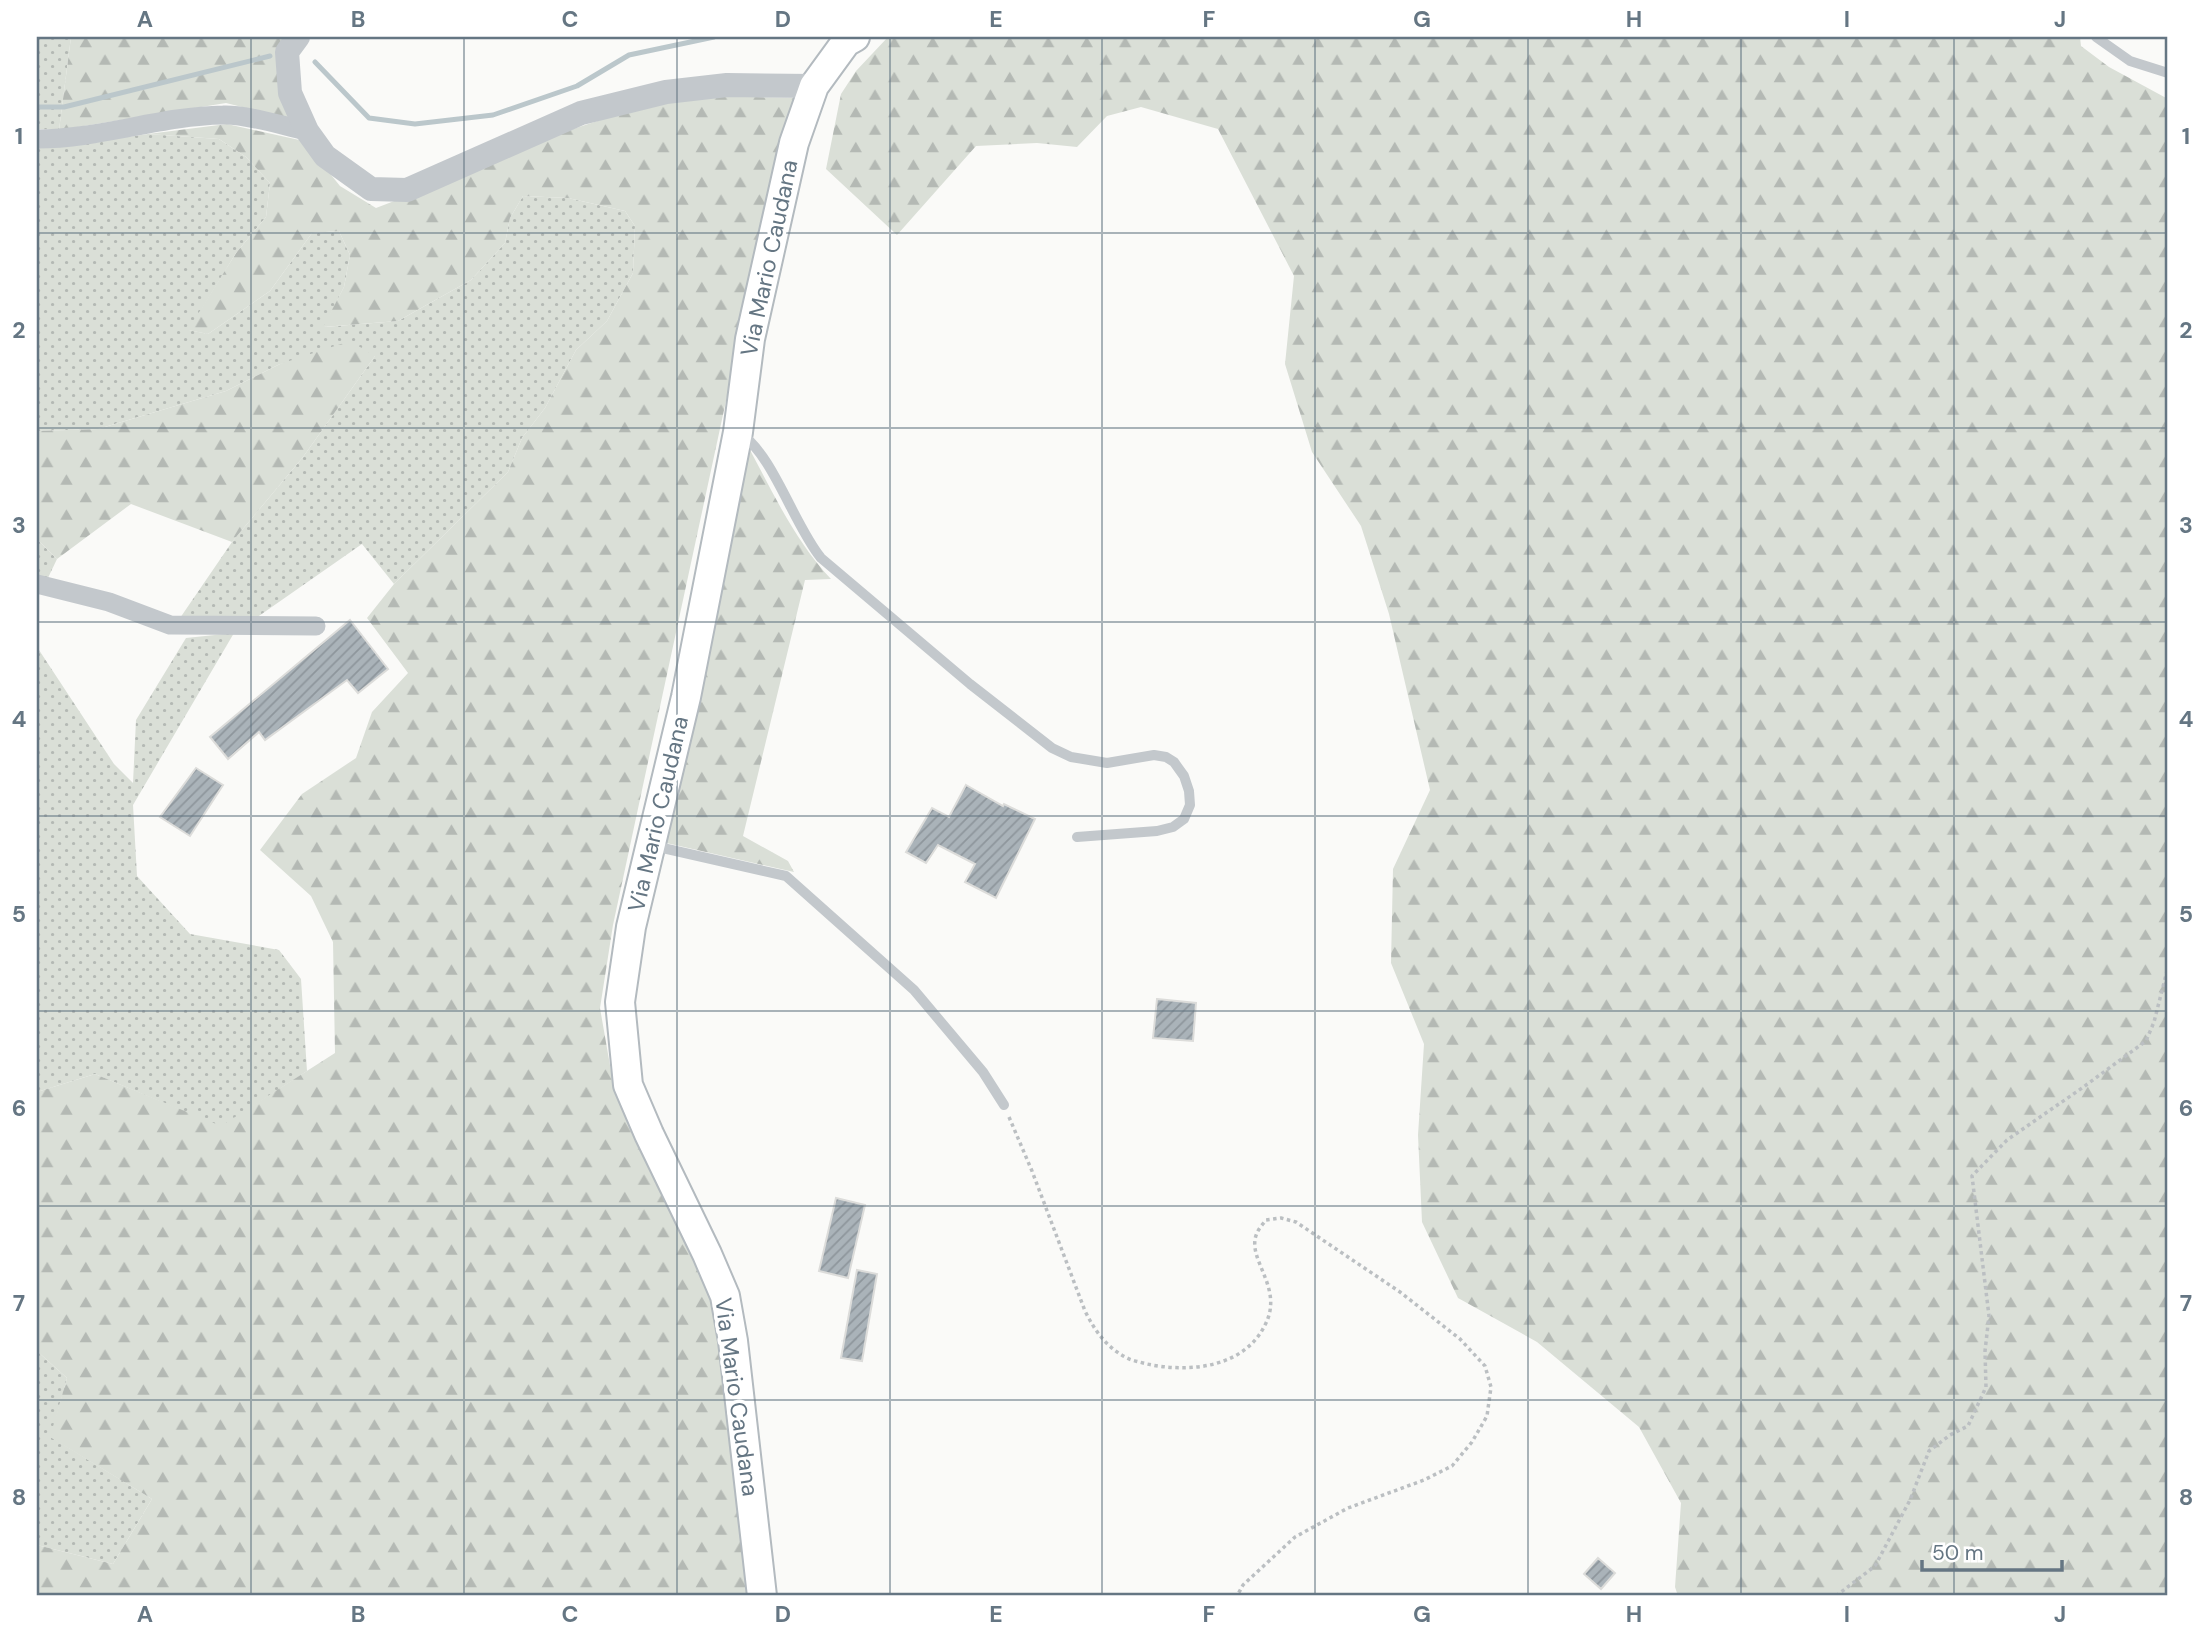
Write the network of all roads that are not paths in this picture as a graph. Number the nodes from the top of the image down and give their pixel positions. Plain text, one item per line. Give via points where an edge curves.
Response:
1 (298, 37) edge
2 (855, 37) edge
3 (2096, 37) edge
4 (2168, 73) edge
5 (814, 86) junction
6 (307, 131) junction
7 (37, 139) edge
8 (738, 432) junction
9 (37, 584) edge
10 (316, 626) dead end
11 (1077, 837) dead end
12 (650, 845) junction
13 (1004, 1105) road end
14 (762, 1596) edge

1 - 6 street via 287,52 290,93
2 - 5 main road, Via Mario Caudana via 846,42
3 - 4 lane via 2130,61
5 - 6 street via 727,85 666,92 581,113 407,190 371,190 325,156
5 - 8 main road, Via Mario Caudana via 794,143 750,339
6 - 7 street via 226,114 184,117 66,139
8 - 11 lane via 766,462 821,558 1002,710 1071,757 1107,763 1166,757 1184,776 1190,805 1184,819 1173,827
8 - 12 main road, Via Mario Caudana via 686,697
9 - 10 street via 109,602 170,625
12 - 13 lane via 786,876 914,989 983,1072
12 - 14 main road, Via Mario Caudana via 620,1002 628,1085 725,1296

